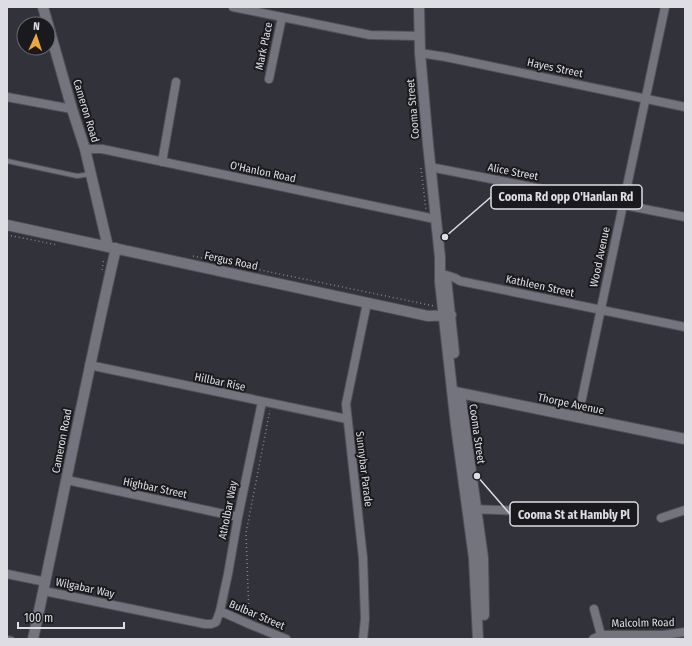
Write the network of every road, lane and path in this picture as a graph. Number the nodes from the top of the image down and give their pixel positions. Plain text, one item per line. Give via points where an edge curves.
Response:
1 (43, 7) edge
2 (233, 7) edge
3 (419, 7) edge
4 (665, 7) edge
5 (282, 17) junction
6 (419, 36) junction
7 (420, 53) junction
8 (268, 79) dead end
9 (176, 82) dead end
10 (7, 97) edge
11 (646, 98) junction
12 (685, 106) edge
13 (72, 109) junction
14 (85, 149) junction
15 (7, 161) edge
16 (162, 162) junction
17 (430, 167) junction
18 (91, 174) junction
19 (623, 204) junction
20 (685, 217) edge
21 (436, 219) junction
22 (7, 225) edge
23 (7, 235) edge
24 (63, 246) dead end
25 (110, 250) junction
26 (188, 255) dead end
27 (440, 257) junction
28 (101, 275) dead end
29 (446, 275) junction
30 (460, 281) junction
31 (447, 286) junction
32 (367, 303) junction
33 (436, 306) dead end
34 (600, 310) junction
35 (447, 316) junction
36 (685, 328) edge
37 (89, 366) junction
38 (456, 392) junction
39 (262, 402) junction
40 (578, 417) junction
41 (347, 419) junction
42 (685, 439) edge
43 (67, 480) junction
44 (472, 509) junction
45 (685, 510) edge
46 (577, 512) dead end
47 (238, 518) junction
48 (662, 518) dead end
49 (7, 574) edge
50 (45, 586) junction
51 (594, 609) dead end
52 (220, 611) junction
53 (216, 622) joint
54 (248, 624) junction
55 (685, 632) edge
56 (601, 635) junction
57 (7, 638) edge
58 (12, 639) edge
59 (33, 639) edge
60 (286, 639) edge
61 (363, 639) edge
62 (478, 639) edge
63 (484, 639) edge
64 (593, 639) edge

1 - 13 street, Cameron Road
2 - 5 street
3 - 6 street, Cooma Street
4 - 11 street, Wood Avenue
5 - 6 street via 370,35
5 - 8 street, Mark Place
6 - 7 street, Cooma Street
7 - 11 street, Hayes Street
7 - 17 street, Cooma Street
9 - 16 street
10 - 13 street
11 - 12 street, Hayes Street
11 - 19 street, Wood Avenue
13 - 14 street, Cameron Road
14 - 16 street, O'Hanlon Road via 102,149
14 - 18 street, Cameron Road
15 - 18 lane via 77,176
16 - 21 street, O'Hanlon Road
17 - 19 street, Alice Street
17 - 21 street, Cooma Street
18 - 25 street, Cameron Road
19 - 20 street, Alice Street
19 - 34 street, Wood Avenue
21 - 27 street, Cooma Street
22 - 25 street, Fergus Road
23 - 24 path
25 - 28 path
25 - 32 street, Fergus Road
25 - 37 street, Cameron Road
26 - 33 path
27 - 29 street, Cooma Street
27 - 35 street, Cooma Street via 440,282
29 - 30 street, Kathleen Street
29 - 31 street, Cooma Street
30 - 31 street
30 - 34 street, Kathleen Street
31 - 35 street, Cooma Street
32 - 35 street, Fergus Road via 428,316
32 - 41 street, Sunnybar Parade via 346,404
34 - 36 street, Kathleen Street
34 - 40 street, Wood Avenue
35 - 38 street, Cooma Street
37 - 39 street, Hillbar Rise
37 - 43 street, Cameron Road
38 - 40 street, Thorpe Avenue
38 - 44 street, Cooma Street
39 - 41 street, Hillbar Rise
39 - 47 street, Atholbar Way
39 - 54 path via 270,413 246,533
40 - 42 street, Thorpe Avenue
41 - 61 street, Sunnybar Parade via 364,558
43 - 47 street, Highbar Street
43 - 50 street, Cameron Road
44 - 46 street
44 - 62 street, Cooma Street
44 - 63 street, Cooma Street via 483,565
45 - 48 street
47 - 52 street, Atholbar Way
49 - 50 street, Wilgabar Way
50 - 53 street, Wilgabar Way via 205,624
50 - 59 street, Cameron Road
51 - 56 street, Malcolm Road
52 - 53 street, Atholbar Way
52 - 54 street, Bulbar Street
54 - 60 street, Bulbar Street
55 - 56 street, Malcolm Road via 663,635
56 - 64 street, Malcolm Road
57 - 58 lane

